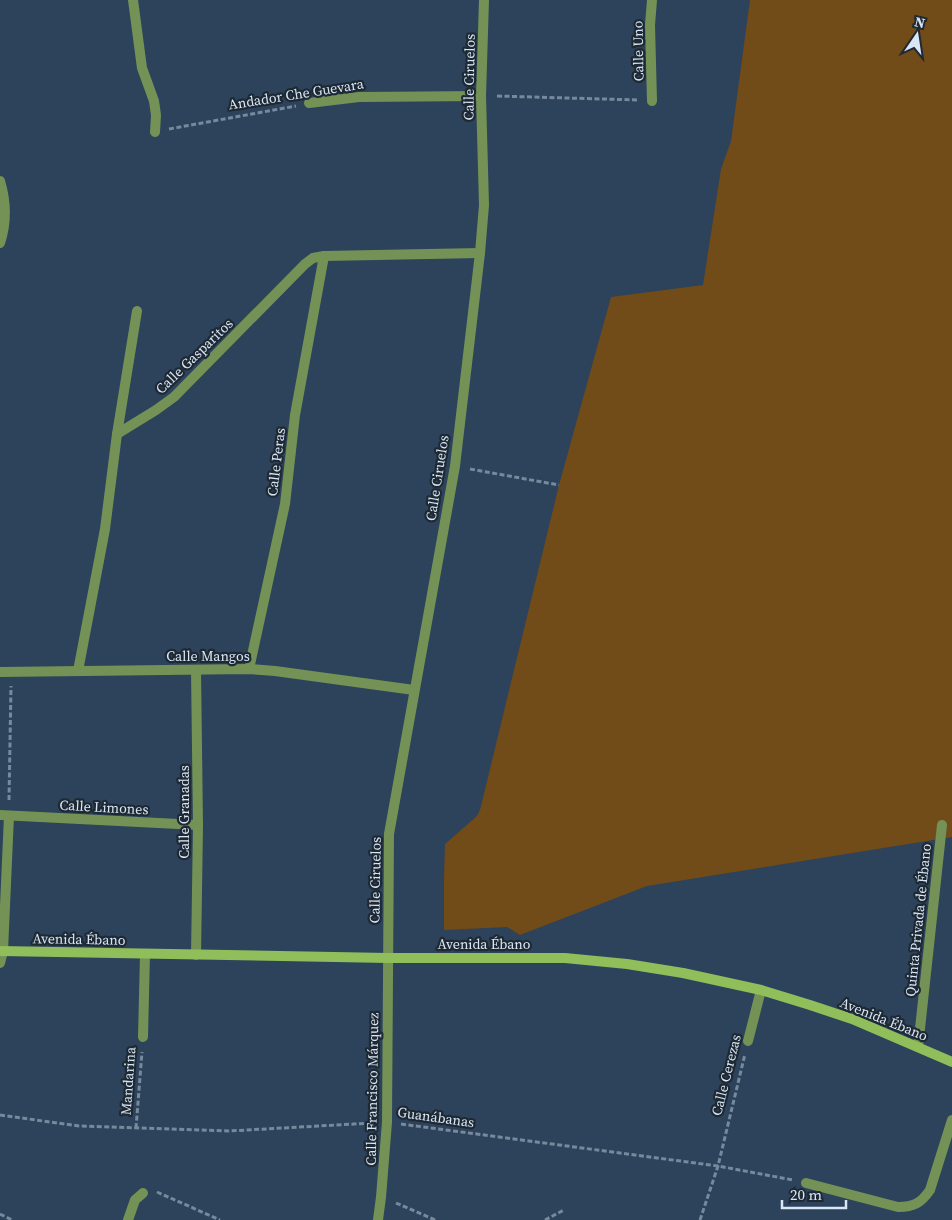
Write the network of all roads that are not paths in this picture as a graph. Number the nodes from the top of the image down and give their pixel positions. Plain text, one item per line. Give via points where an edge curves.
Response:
1 (133, 0) edge
2 (484, 0) edge
3 (652, 0) edge
4 (481, 96) junction
5 (652, 101) road end
6 (309, 103) road end
7 (155, 132) road end
8 (0, 181) edge
9 (0, 243) edge
10 (480, 254) junction
11 (324, 256) junction
12 (137, 311) dead end
13 (117, 434) junction
14 (249, 669) junction
15 (196, 670) junction
16 (78, 671) junction
17 (0, 672) edge
18 (414, 690) junction
19 (4, 816) edge
20 (198, 825) junction
21 (942, 825) dead end
22 (2, 951) edge
23 (145, 954) junction
24 (196, 955) junction
25 (388, 958) junction
26 (0, 963) edge
27 (761, 990) junction
28 (143, 1037) road end
29 (748, 1041) road end
30 (918, 1047) junction
31 (952, 1062) edge
32 (952, 1120) edge
33 (806, 1183) road end
34 (143, 1194) road end
35 (128, 1220) edge
36 (378, 1220) edge

1 - 7 street via 142,68 154,101
2 - 4 street, Calle Ciruelos
3 - 5 street, Calle Uno
4 - 6 street, Andador Che Guevara via 359,97
4 - 10 street, Calle Ciruelos via 484,205
8 - 9 street via 5,216
10 - 11 street, Calle Gasparitos
10 - 18 street, Calle Ciruelos via 455,466
11 - 13 street, Calle Gasparitos via 305,264 174,396
11 - 14 street, Calle Peras via 295,415 285,504
12 - 13 street
13 - 16 street via 105,529
14 - 15 street, Calle Mangos
14 - 18 street, Calle Mangos
15 - 16 street, Calle Mangos
15 - 20 street, Calle Granadas
16 - 17 street, Calle Mangos
18 - 25 street, Calle Ciruelos via 389,834
19 - 20 street, Calle Limones
19 - 22 street
20 - 24 street, Calle Granadas
21 - 30 street, Quinta Privada de Ébano
22 - 23 main road, Avenida Ébano
22 - 26 street
23 - 24 main road, Avenida Ébano
23 - 28 street
24 - 25 main road, Avenida Ébano
25 - 27 main road, Avenida Ébano via 565,958 684,973
25 - 36 street, Calle Francisco Márquez via 387,1122
27 - 29 street, Calle Cerezas
27 - 30 main road, Avenida Ébano via 852,1019
30 - 31 main road, Avenida Ébano
32 - 33 street via 930,1190 917,1205 898,1207
34 - 35 street via 135,1200

